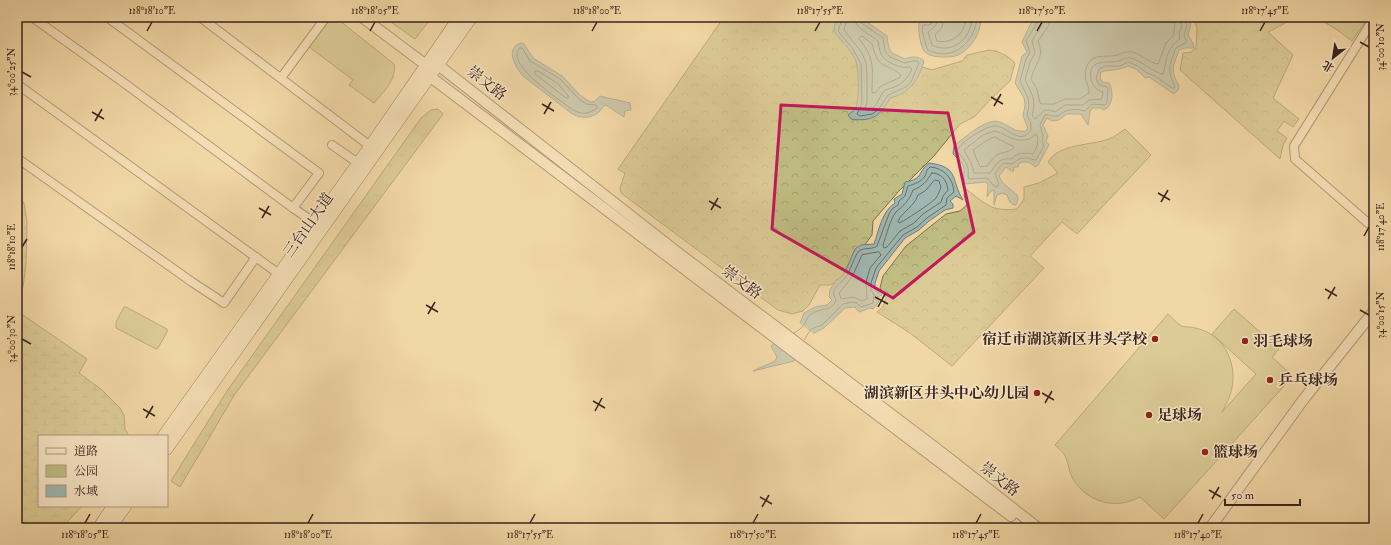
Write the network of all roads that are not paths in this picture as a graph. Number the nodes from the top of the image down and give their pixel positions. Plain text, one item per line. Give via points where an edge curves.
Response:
1 (32, 17) edge
2 (107, 17) edge
3 (200, 17) edge
4 (326, 17) edge
5 (362, 17) edge
6 (459, 17) edge
7 (472, 17) edge
8 (1374, 18) edge
9 (429, 67) junction
10 (280, 78) junction
11 (17, 84) edge
12 (332, 145) dead end
13 (370, 146) junction
14 (17, 158) edge
15 (358, 163) junction
16 (293, 208) junction
17 (315, 222) junction
18 (1368, 223) dead end
19 (256, 258) junction
20 (279, 274) junction
21 (1374, 312) edge
22 (1374, 319) edge
23 (164, 435) edge
24 (168, 448) edge
25 (112, 507) edge
26 (125, 507) edge
27 (98, 528) edge
28 (110, 528) edge
29 (1027, 528) edge
30 (1038, 528) edge
31 (1210, 528) edge
32 (1217, 528) edge

1 - 16 street
2 - 16 street via 319,174
3 - 10 street
4 - 10 street
5 - 9 street
6 - 9 main road, 三台山大道
7 - 9 main road, 三台山大道
8 - 18 street via 1294,146 1295,159
9 - 13 main road, 三台山大道
9 - 24 main road, 三台山大道
9 - 29 street, 崇文路
9 - 30 street, 崇文路 via 677,252
10 - 13 street
11 - 19 street
12 - 15 street
13 - 15 main road, 三台山大道
14 - 19 street via 224,303
15 - 17 main road, 三台山大道
16 - 17 street
17 - 20 main road, 三台山大道
19 - 20 street
20 - 23 main road, 三台山大道
21 - 31 street via 1303,400
22 - 32 street via 1285,432
25 - 27 main road
26 - 28 main road

